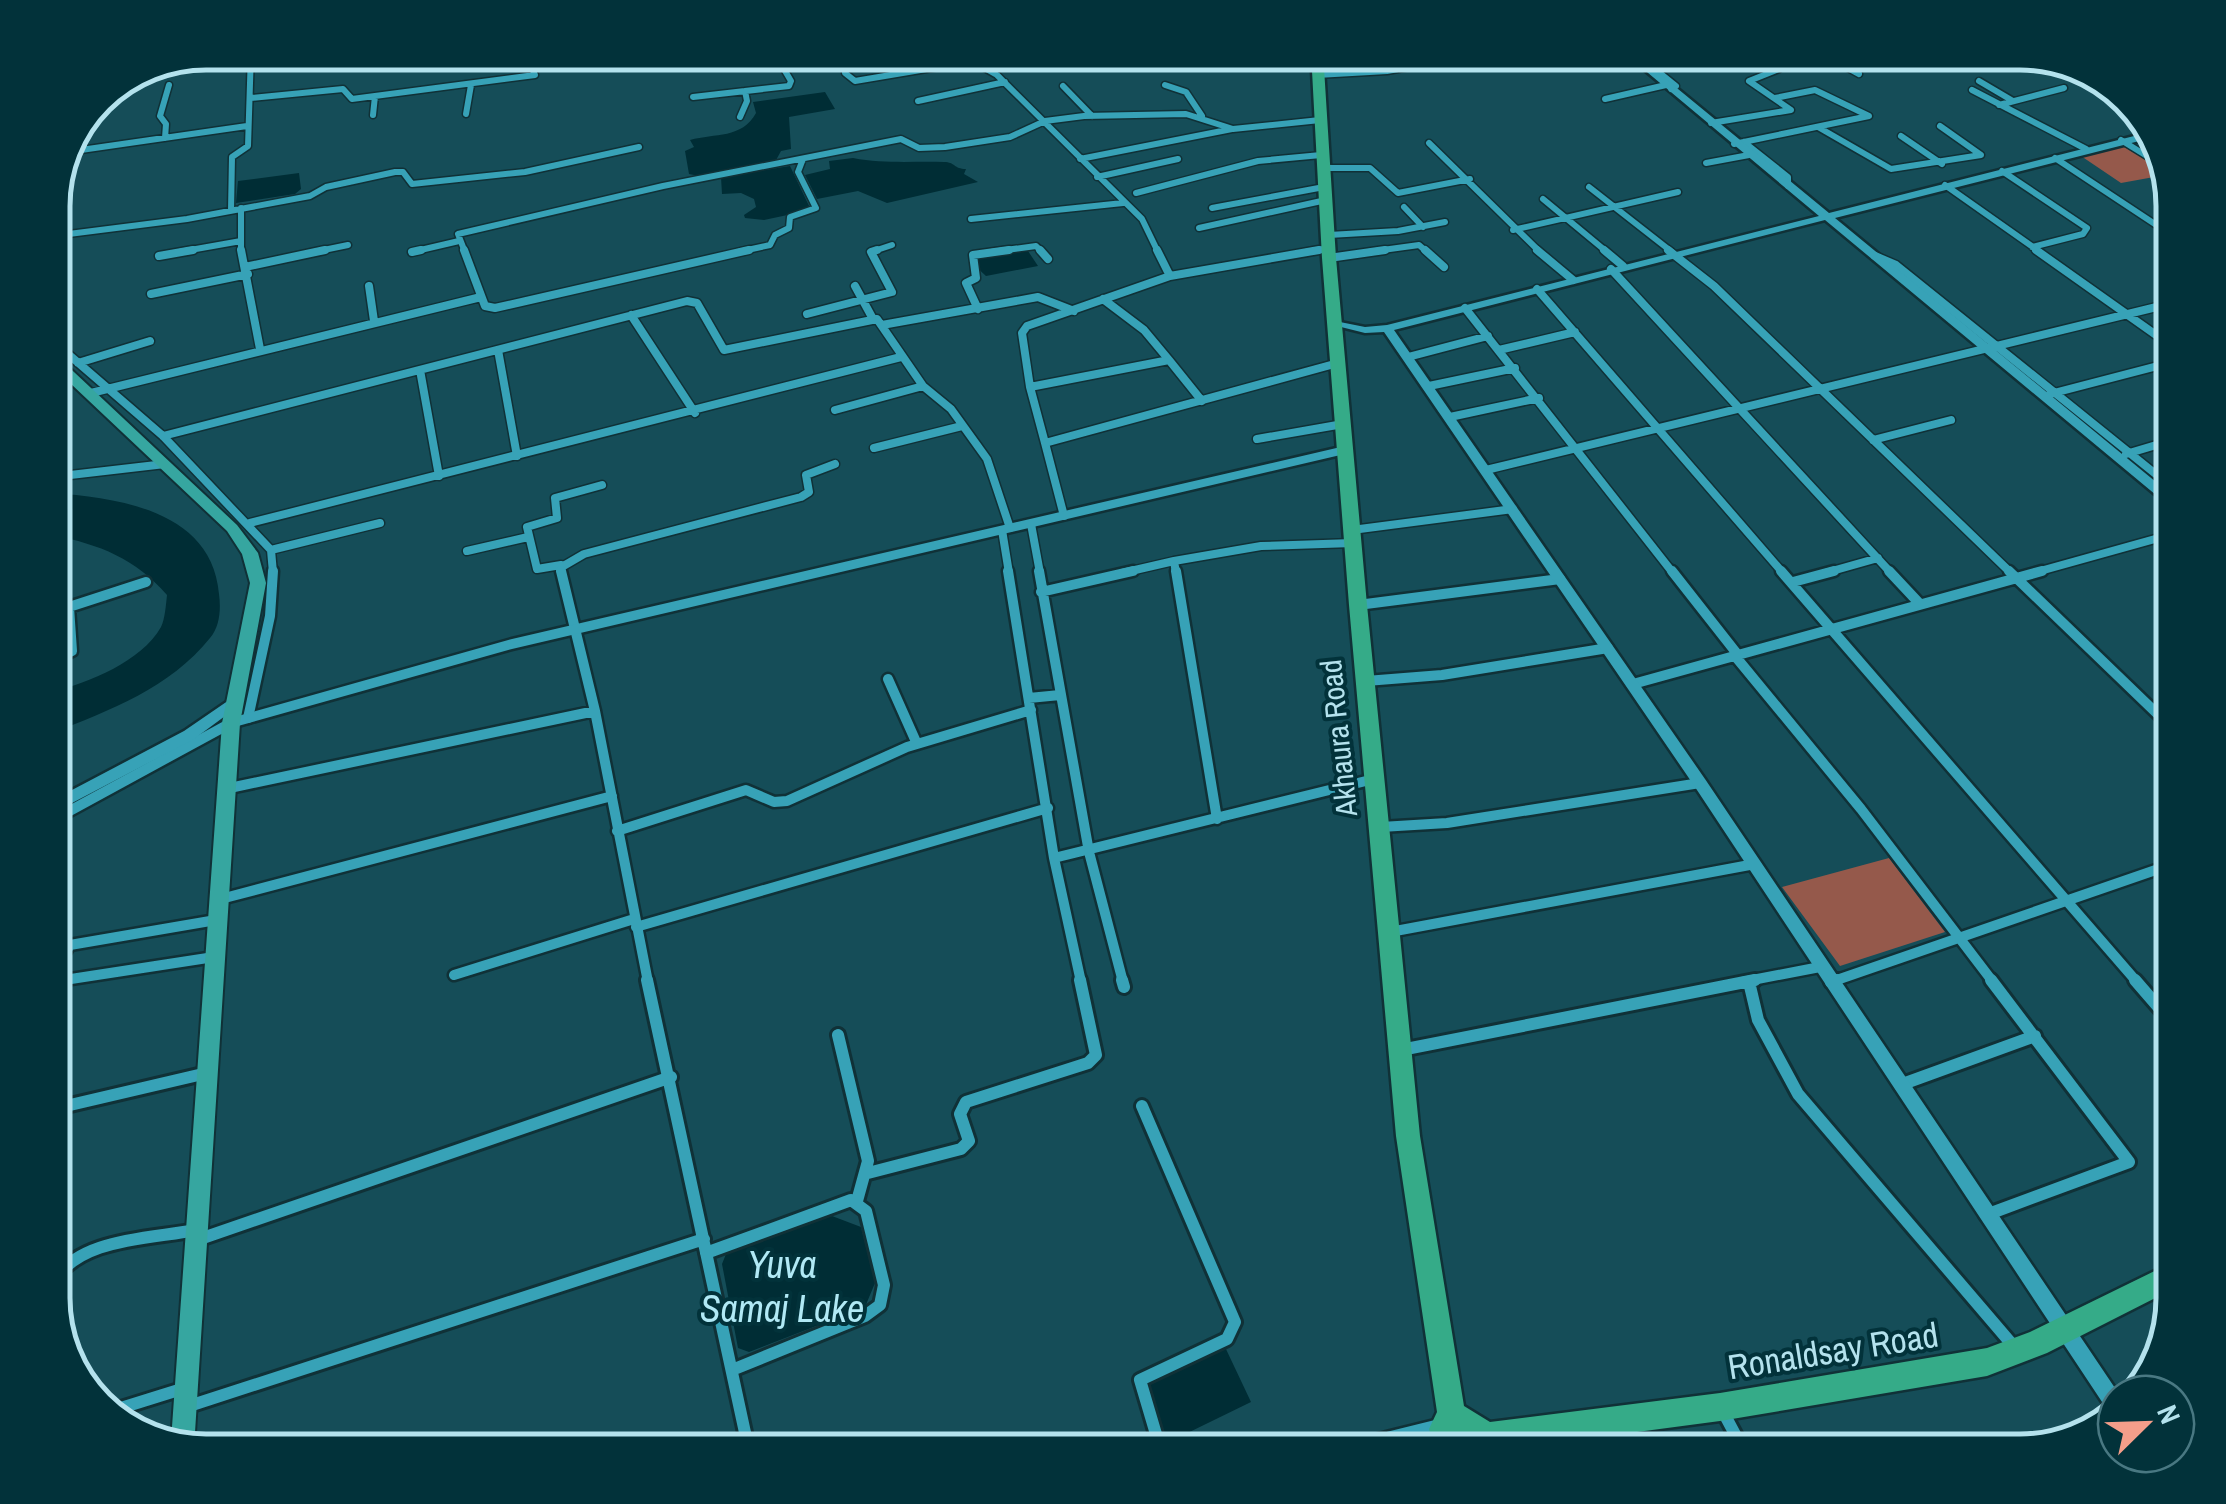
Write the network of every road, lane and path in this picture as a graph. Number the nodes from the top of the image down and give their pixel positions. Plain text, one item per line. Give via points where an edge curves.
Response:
1 (251, 70) edge
2 (530, 70) edge
3 (784, 70) edge
4 (845, 70) edge
5 (920, 70) edge
6 (987, 70) edge
7 (1317, 70) edge
8 (1387, 70) edge
9 (1650, 70) edge
10 (1777, 70) edge
11 (1852, 70) edge
12 (1859, 74) dead end
13 (1317, 76) junction
14 (1005, 82) junction
15 (1979, 82) dead end
16 (168, 84) dead end
17 (471, 85) junction
18 (1164, 85) dead end
19 (1063, 86) dead end
20 (1668, 87) junction
21 (2064, 88) dead end
22 (1972, 90) dead end
23 (745, 91) junction
24 (375, 96) junction
25 (693, 97) dead end
26 (250, 98) junction
27 (1774, 98) junction
28 (1605, 99) dead end
29 (918, 101) dead end
30 (2013, 102) junction
31 (1999, 105) junction
32 (466, 114) dead end
33 (374, 116) dead end
34 (740, 116) dead end
35 (1092, 116) junction
36 (1202, 116) junction
37 (1320, 120) junction
38 (1045, 121) junction
39 (1710, 123) junction
40 (247, 126) junction
41 (1818, 126) junction
42 (1940, 126) dead end
43 (1233, 129) junction
44 (1902, 136) dead end
45 (2137, 137) edge
46 (165, 138) junction
47 (2121, 140) junction
48 (1430, 142) dead end
49 (1739, 143) junction
50 (639, 147) dead end
51 (83, 149) edge
52 (2086, 149) junction
53 (1749, 155) junction
54 (2147, 156) edge
55 (2055, 158) junction
56 (802, 159) junction
57 (1080, 159) junction
58 (1178, 159) dead end
59 (1706, 163) dead end
60 (1942, 164) junction
61 (2002, 171) junction
62 (1096, 176) junction
63 (1324, 178) junction
64 (1470, 179) junction
65 (1788, 186) junction
66 (1945, 186) junction
67 (1589, 187) dead end
68 (1678, 192) dead end
69 (1136, 193) dead end
70 (1543, 199) dead end
71 (1123, 202) junction
72 (1404, 207) dead end
73 (1614, 207) junction
74 (1212, 208) dead end
75 (236, 209) junction
76 (1824, 215) junction
77 (1566, 218) junction
78 (971, 219) dead end
79 (1445, 222) dead end
80 (2156, 224) edge
81 (1199, 228) dead end
82 (1423, 228) junction
83 (1513, 230) junction
84 (70, 233) edge
85 (459, 241) junction
86 (241, 242) junction
87 (348, 245) dead end
88 (892, 246) dead end
89 (2032, 246) junction
90 (1329, 247) junction
91 (412, 252) dead end
92 (1674, 252) junction
93 (159, 256) dead end
94 (1048, 259) dead end
95 (1444, 267) dead end
96 (1617, 267) junction
97 (246, 270) junction
98 (1170, 276) junction
99 (1573, 280) junction
100 (369, 286) dead end
101 (855, 286) dead end
102 (1536, 289) junction
103 (151, 294) dead end
104 (481, 297) junction
105 (1103, 299) junction
106 (862, 300) junction
107 (2156, 307) edge
108 (978, 308) junction
109 (1465, 308) junction
110 (1072, 310) junction
111 (2126, 313) junction
112 (807, 314) dead end
113 (631, 316) junction
114 (872, 319) junction
115 (374, 320) junction
116 (1335, 324) junction
117 (882, 325) junction
118 (1388, 328) junction
119 (1575, 332) junction
120 (2156, 334) edge
121 (1488, 336) junction
122 (150, 342) dead end
123 (1992, 347) junction
124 (260, 349) junction
125 (498, 350) junction
126 (1500, 350) junction
127 (901, 357) junction
128 (1408, 357) junction
129 (1168, 360) junction
130 (1338, 363) junction
131 (2156, 367) edge
132 (1515, 368) junction
133 (420, 370) junction
134 (70, 371) edge
135 (70, 374) edge
136 (70, 375) edge
137 (923, 386) junction
138 (1429, 386) junction
139 (1030, 387) junction
140 (1819, 388) junction
141 (109, 389) junction
142 (92, 393) junction
143 (2049, 394) junction
144 (1539, 398) junction
145 (1202, 401) junction
146 (1739, 408) junction
147 (835, 410) dead end
148 (695, 413) junction
149 (1450, 416) junction
150 (1951, 420) dead end
151 (1343, 424) junction
152 (962, 426) junction
153 (1660, 427) junction
154 (163, 436) junction
155 (1257, 439) dead end
156 (1873, 440) junction
157 (1045, 443) junction
158 (2156, 445) edge
159 (1578, 447) junction
160 (874, 448) dead end
161 (1345, 450) junction
162 (2130, 452) junction
163 (517, 456) junction
164 (2116, 457) junction
165 (165, 464) junction
166 (835, 464) dead end
167 (1486, 470) junction
168 (2156, 473) edge
169 (70, 475) edge
170 (438, 476) junction
171 (602, 484) dead end
172 (2156, 488) edge
173 (1513, 509) junction
174 (1064, 516) junction
175 (380, 523) dead end
176 (250, 524) junction
177 (1030, 524) junction
178 (1006, 529) junction
179 (1358, 534) junction
180 (528, 538) junction
181 (2156, 539) edge
182 (271, 550) junction
183 (467, 551) dead end
184 (1878, 558) junction
185 (1174, 560) junction
186 (560, 565) junction
187 (2016, 578) junction
188 (1560, 579) junction
189 (146, 582) dead end
190 (1792, 582) junction
191 (1042, 592) junction
192 (1919, 603) junction
193 (1366, 604) junction
194 (70, 607) edge
195 (70, 622) edge
196 (1831, 628) junction
197 (576, 629) junction
198 (1608, 648) junction
199 (70, 652) edge
200 (1736, 656) junction
201 (888, 679) dead end
202 (1375, 680) junction
203 (1633, 684) junction
204 (1056, 695) junction
205 (236, 701) junction
206 (1033, 702) junction
207 (595, 711) junction
208 (2156, 711) edge
209 (240, 721) junction
210 (917, 744) junction
211 (1374, 780) junction
212 (1700, 783) junction
213 (225, 789) junction
214 (612, 796) junction
215 (70, 798) edge
216 (1048, 808) junction
217 (70, 811) edge
218 (1217, 819) junction
219 (1390, 826) junction
220 (617, 831) junction
221 (1087, 853) junction
222 (1060, 858) junction
223 (1755, 864) junction
224 (2156, 872) edge
225 (2068, 901) junction
226 (216, 910) junction
227 (635, 923) junction
228 (1399, 930) junction
229 (1958, 938) junction
230 (70, 945) edge
231 (214, 957) junction
232 (454, 975) dead end
233 (1825, 975) junction
234 (70, 979) edge
235 (1749, 982) junction
236 (1124, 987) dead end
237 (2156, 1003) edge
238 (838, 1035) dead end
239 (2034, 1036) junction
240 (1410, 1049) junction
241 (207, 1073) junction
242 (671, 1077) junction
243 (1900, 1085) junction
244 (70, 1104) edge
245 (1142, 1106) dead end
246 (868, 1174) junction
247 (857, 1201) junction
248 (1986, 1216) junction
249 (197, 1235) junction
250 (705, 1246) junction
251 (70, 1259) edge
252 (2156, 1284) edge
253 (2063, 1328) junction
254 (2017, 1350) junction
255 (732, 1370) junction
256 (2096, 1378) edge
257 (186, 1398) junction
258 (1720, 1407) junction
259 (128, 1408) edge
260 (184, 1432) edge
261 (742, 1434) edge
262 (1155, 1434) edge
263 (1464, 1434) edge
264 (1577, 1434) edge
265 (1734, 1434) edge

1 - 26 street
2 - 17 street via 532,76
3 - 23 street via 791,85
4 - 5 street via 854,81
6 - 14 street
7 - 13 main road, Akhaura Road
8 - 13 street
9 - 20 street
10 - 27 street via 1749,79
11 - 12 street
13 - 37 main road, Akhaura Road
14 - 29 street
14 - 38 street
15 - 30 street
16 - 46 street via 160,116
17 - 24 street
17 - 32 street
18 - 36 street via 1186,92
19 - 35 street
20 - 28 street
20 - 39 street
21 - 30 street
22 - 31 street
23 - 25 street
23 - 34 street
24 - 26 street via 350,99 344,88
24 - 33 street
26 - 40 street
27 - 39 street via 1791,110
27 - 41 street via 1815,90 1869,116
30 - 31 street
31 - 52 street
35 - 36 street
35 - 38 street
36 - 43 street
37 - 43 street
37 - 63 main road, Akhaura Road
38 - 56 street via 986,141 927,149 902,139
38 - 57 street
39 - 49 street
40 - 46 street
40 - 75 street via 248,146 231,162
41 - 49 street
41 - 60 street via 1890,170
42 - 60 street via 1981,153
43 - 57 street
44 - 60 street
45 - 47 street
46 - 51 street
47 - 52 street
47 - 54 street
48 - 64 street
49 - 53 street
49 - 65 street via 1788,177
50 - 75 street via 473,180 412,184 396,172
52 - 55 street
53 - 59 street
53 - 65 street
55 - 61 street
55 - 80 street
56 - 85 street via 461,230
56 - 104 street via 798,172 816,208 790,217 789,228 770,245 495,308 486,308
57 - 62 street
58 - 62 street
61 - 66 street
61 - 89 street via 2087,228
62 - 71 street
63 - 64 street via 1370,168 1398,193
63 - 69 street via 1267,160
63 - 74 street
63 - 81 street
63 - 90 main road, Akhaura Road
64 - 83 street
65 - 76 street
66 - 76 street
66 - 89 street
67 - 73 street
68 - 73 street
70 - 77 street
71 - 78 street
71 - 98 street via 1148,227
72 - 82 street
73 - 77 street
73 - 92 street
75 - 84 street
75 - 86 street
76 - 92 street
76 - 123 street
77 - 83 street
77 - 96 street
79 - 82 street
82 - 90 street
83 - 99 street
85 - 91 street
85 - 104 street
86 - 93 street
86 - 97 street
87 - 97 street
88 - 106 street via 871,252 892,292
89 - 111 street
90 - 95 street via 1419,245
90 - 98 street
90 - 116 main road, Akhaura Road
92 - 96 street
92 - 140 street
94 - 108 street via 1036,246 973,255 976,278 966,283
96 - 99 street
96 - 146 street
97 - 103 street
97 - 124 street
98 - 105 street
99 - 102 street
100 - 115 street
101 - 106 street
102 - 109 street
102 - 119 street
104 - 115 street
105 - 110 street
105 - 129 street via 1137,323
106 - 112 street
106 - 114 street
107 - 111 street
108 - 110 street via 1038,298
108 - 117 street
109 - 118 street
109 - 121 street
110 - 139 street via 1025,327
111 - 120 street
111 - 123 street
113 - 114 street via 694,301 724,350
113 - 125 street
113 - 148 street
114 - 117 street
115 - 124 street
116 - 118 street
116 - 130 main road, Akhaura Road
117 - 127 street
118 - 128 street
119 - 126 street
119 - 153 street
121 - 126 street
121 - 128 street
122 - 134 street
123 - 140 street
123 - 143 street
124 - 141 street
125 - 133 street
125 - 163 street
126 - 132 street
127 - 137 street
127 - 148 street
128 - 138 street
129 - 139 street
129 - 145 street
130 - 145 street
130 - 151 main road, Akhaura Road
131 - 143 street
132 - 138 street
132 - 144 street
133 - 154 street
133 - 170 street
135 - 141 street
136 - 142 main road
137 - 147 street
137 - 152 street
138 - 149 street
139 - 157 street
140 - 146 street
140 - 156 street
141 - 142 street
141 - 154 street
142 - 165 main road
143 - 162 street
143 - 164 street
144 - 149 street
144 - 159 street
145 - 157 street
146 - 153 street
146 - 184 street
148 - 163 street
149 - 167 street
150 - 156 street
151 - 155 street
151 - 161 main road, Akhaura Road
152 - 160 street
152 - 178 street via 991,467
153 - 159 street
153 - 190 street
154 - 176 street
156 - 187 street
157 - 174 street
158 - 162 street
159 - 167 street
159 - 200 street
161 - 174 street
161 - 179 main road, Akhaura Road
162 - 164 street
162 - 168 street
163 - 170 street
164 - 172 street
165 - 169 street
165 - 205 main road via 232,528 255,568 257,604
166 - 186 street via 806,475 805,495
167 - 173 street
170 - 176 street
171 - 180 street via 555,498 557,517 530,525
173 - 179 street
173 - 188 street
174 - 177 street
175 - 182 street
176 - 182 street
177 - 178 street
177 - 191 street
178 - 197 street
178 - 206 street
179 - 185 street
179 - 193 main road, Akhaura Road
180 - 183 street
180 - 186 street via 537,569
181 - 187 street
182 - 209 street via 274,587
184 - 190 street
184 - 192 street
185 - 191 street
185 - 218 street
186 - 197 street
187 - 192 street
187 - 208 street
188 - 193 street
188 - 198 street
189 - 194 street
190 - 196 street
191 - 204 street
192 - 196 street
193 - 202 main road, Akhaura Road
195 - 199 street
196 - 200 street
196 - 225 street
197 - 207 street
197 - 209 street
198 - 202 street
198 - 203 street
200 - 203 street
200 - 229 street
201 - 210 street
202 - 211 main road, Akhaura Road
203 - 212 street
204 - 206 street
204 - 221 street
205 - 209 main road
205 - 215 street via 189,736
206 - 210 street
206 - 216 street
207 - 213 street
207 - 214 street
209 - 213 main road
209 - 217 street
210 - 220 street via 787,801 746,790
211 - 218 street
211 - 219 main road, Akhaura Road
212 - 219 street
212 - 223 street
213 - 226 main road
214 - 220 street
214 - 226 street
216 - 222 street
216 - 227 street
218 - 221 street
219 - 228 main road, Akhaura Road
220 - 227 street
221 - 222 street
221 - 236 street
222 - 246 street via 1096,1055 1088,1064 966,1102 960,1114 969,1141 960,1149
223 - 228 street
223 - 233 street
224 - 225 street
225 - 229 street
225 - 237 street
226 - 230 street
226 - 231 main road
227 - 232 street
227 - 242 street
228 - 240 main road, Akhaura Road
229 - 233 street
229 - 239 street
231 - 234 street
231 - 241 main road
233 - 235 street
233 - 243 street
235 - 240 street
235 - 254 street via 1758,1020 1798,1094
238 - 246 street
239 - 243 street
239 - 248 street via 2129,1162
240 - 263 main road, Akhaura Road via 1412,1167
241 - 244 street
241 - 249 main road
242 - 249 street
242 - 250 street
243 - 248 street
245 - 262 street via 1236,1322 1227,1339 1140,1380
246 - 247 street
247 - 250 street
247 - 255 street via 866,1211 884,1285 880,1305
248 - 253 street
249 - 251 street
249 - 257 main road
250 - 255 street
250 - 257 street
252 - 253 main road, Ronaldsay Road
253 - 254 main road, Ronaldsay Road
253 - 256 street
254 - 258 main road, Ronaldsay Road via 1897,1380
255 - 261 street
257 - 259 street
257 - 260 main road
258 - 264 main road, Ronaldsay Road
258 - 265 street

